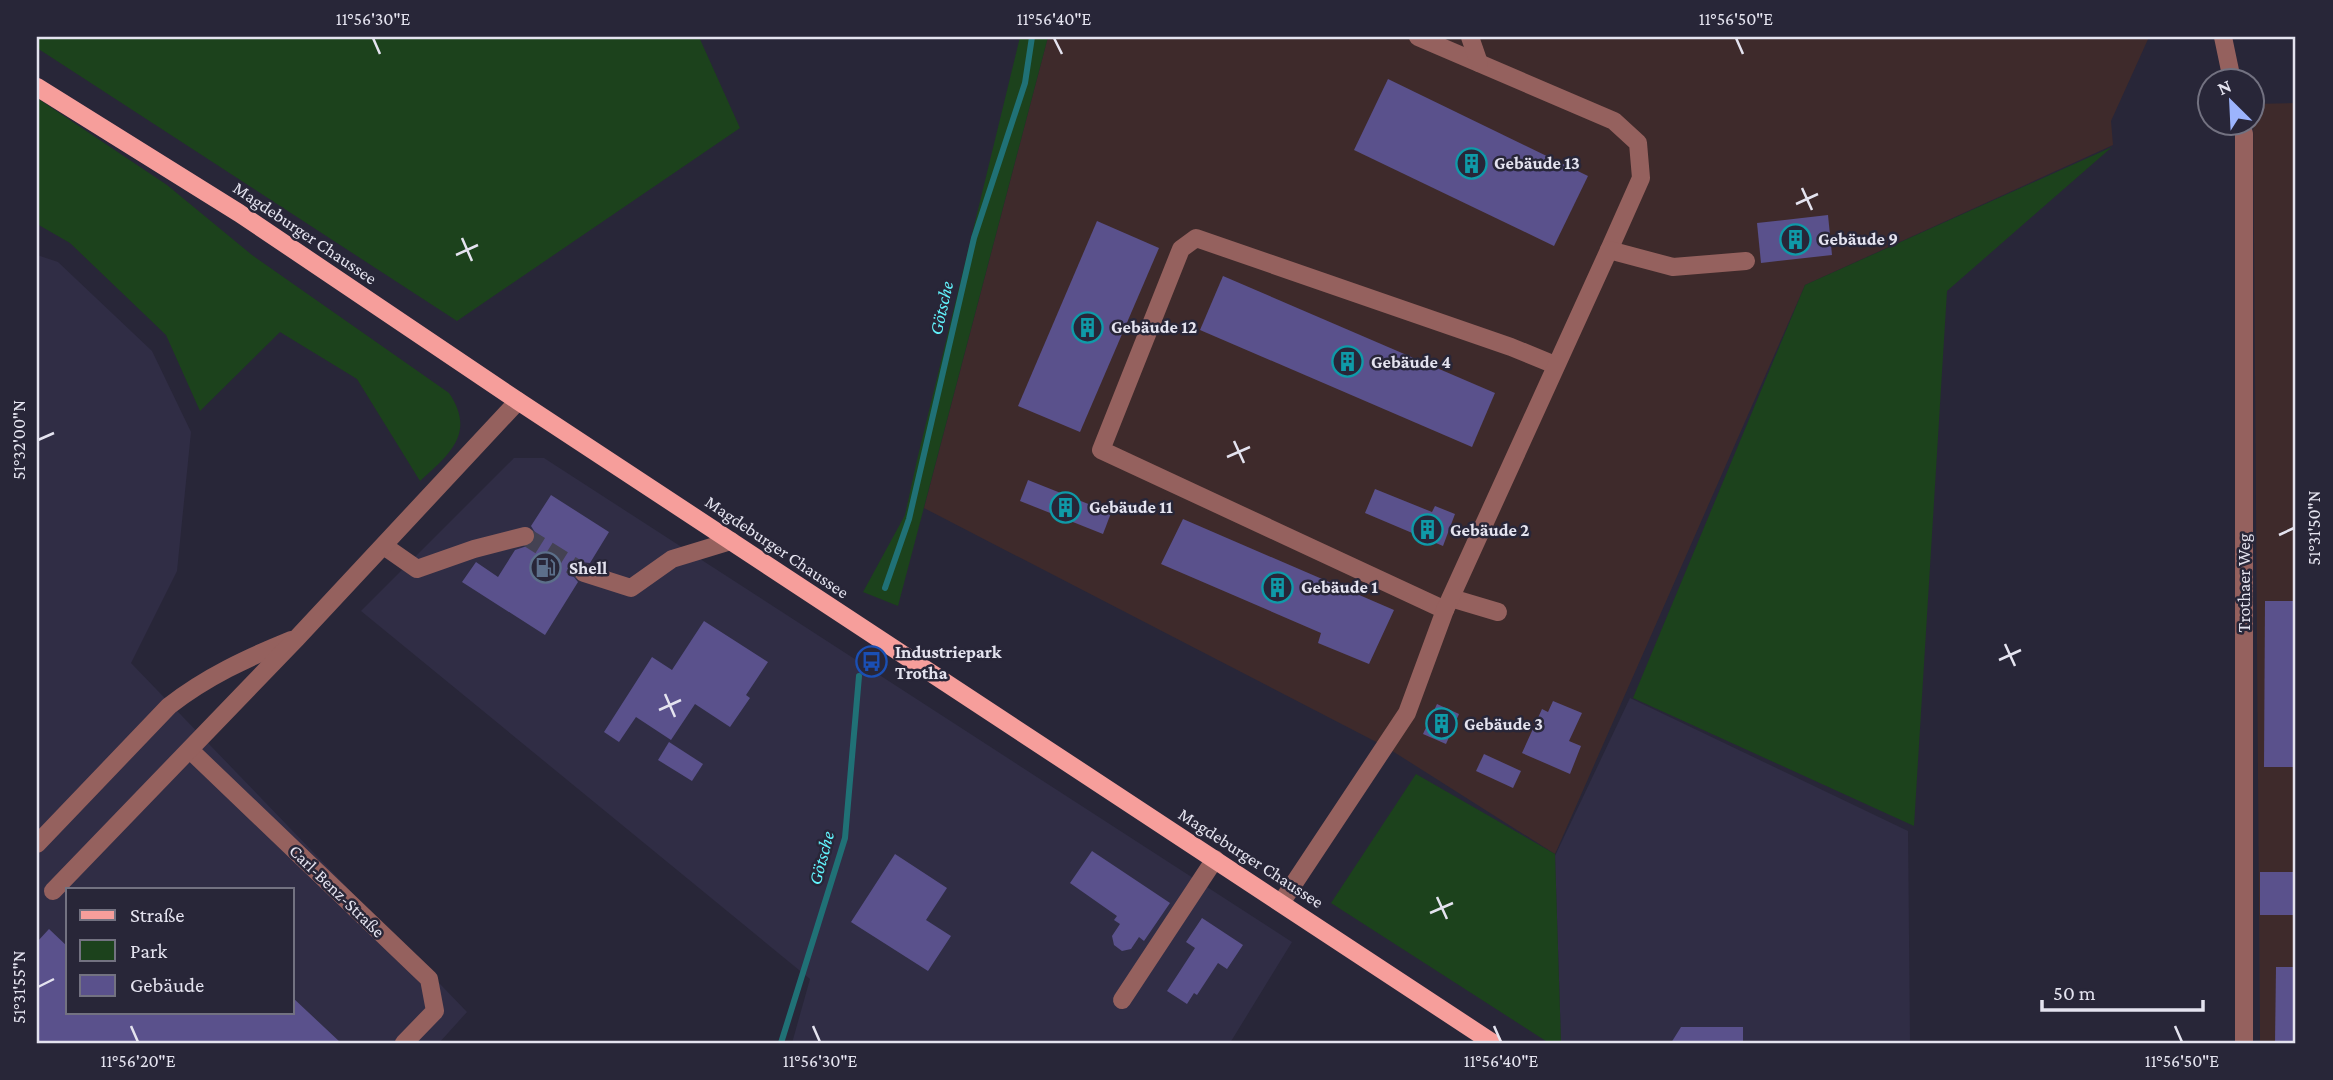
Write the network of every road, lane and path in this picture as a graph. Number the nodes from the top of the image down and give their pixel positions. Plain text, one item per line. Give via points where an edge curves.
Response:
1 (1418, 37) edge
2 (1470, 37) edge
3 (2223, 37) edge
4 (1479, 63) junction
5 (2229, 66) edge
6 (37, 87) edge
7 (2244, 136) edge
8 (1609, 250) junction
9 (1746, 261) dead end
10 (1555, 365) junction
11 (518, 401) junction
12 (524, 536) dead end
13 (731, 541) junction
14 (384, 546) junction
15 (584, 573) tunnel mouth
16 (1448, 604) junction
17 (1498, 612) dead end
18 (297, 638) junction
19 (190, 750) junction
20 (37, 844) edge
21 (1215, 859) junction
22 (53, 891) dead end
23 (1282, 903) junction
24 (1122, 1000) dead end
25 (404, 1043) edge
26 (1493, 1043) edge
27 (2244, 1043) edge

1 - 4 street
2 - 4 street
3 - 5 street
4 - 8 street via 1614,121 1638,143 1641,178
6 - 11 main road, Magdeburger Chaussee via 239,213
7 - 27 street, Trothaer Weg
8 - 9 street via 1673,267
8 - 10 street
10 - 16 street
10 - 16 street via 1196,238 1181,249 1101,450
11 - 13 main road, Magdeburger Chaussee
11 - 14 street
12 - 14 street via 417,569
13 - 15 street via 672,559 631,588
13 - 21 main road, Magdeburger Chaussee
14 - 18 street
16 - 17 street
16 - 23 street via 1407,713
18 - 19 street
18 - 20 street via 244,659 169,706
19 - 22 street
19 - 25 street, Carl-Benz-Straße via 429,979 435,1011
21 - 23 main road, Magdeburger Chaussee
21 - 24 street
23 - 26 main road, Magdeburger Chaussee

